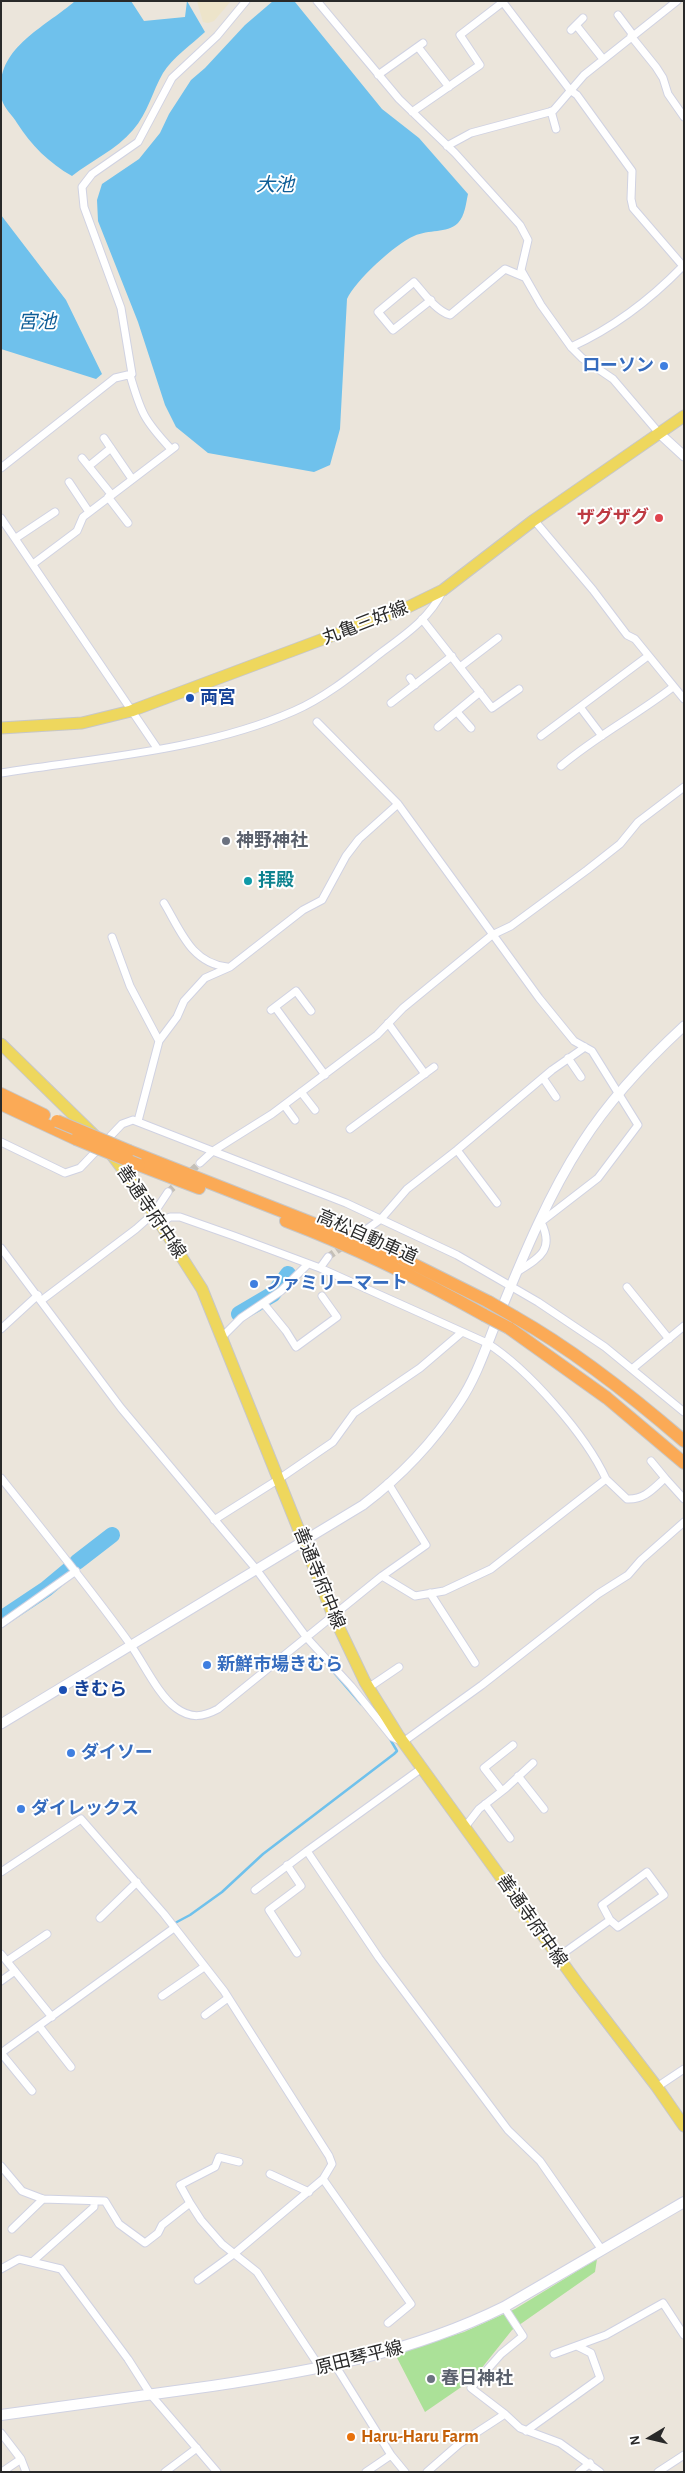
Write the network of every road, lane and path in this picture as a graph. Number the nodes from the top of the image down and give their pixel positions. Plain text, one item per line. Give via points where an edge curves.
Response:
1 (246, 1) edge
2 (317, 1) edge
3 (677, 1) edge
4 (502, 2) edge
5 (618, 15) dead end
6 (583, 18) dead end
7 (632, 36) junction
8 (604, 59) junction
9 (378, 75) junction
10 (448, 87) junction
11 (570, 90) junction
12 (552, 111) junction
13 (412, 112) junction
14 (684, 117) edge
15 (556, 129) dead end
16 (447, 146) junction
17 (683, 266) edge
18 (524, 276) junction
19 (430, 300) junction
20 (571, 347) junction
21 (130, 375) junction
22 (684, 416) edge
23 (660, 433) junction
24 (104, 438) dead end
25 (111, 448) junction
26 (684, 456) edge
27 (82, 458) dead end
28 (89, 466) junction
29 (1, 468) edge
30 (132, 478) junction
31 (69, 482) dead end
32 (110, 496) junction
33 (55, 512) dead end
34 (89, 512) junction
35 (1, 518) edge
36 (534, 520) junction
37 (128, 523) dead end
38 (16, 538) junction
39 (33, 564) junction
40 (443, 590) junction
41 (422, 619) junction
42 (498, 638) dead end
43 (452, 656) junction
44 (648, 656) junction
45 (460, 667) junction
46 (410, 678) dead end
47 (414, 685) junction
48 (674, 686) junction
49 (519, 690) dead end
50 (480, 692) junction
51 (684, 699) edge
52 (391, 702) dead end
53 (580, 707) junction
54 (131, 711) junction
55 (457, 712) junction
56 (317, 722) dead end
57 (438, 727) dead end
58 (1, 728) edge
59 (471, 728) dead end
60 (541, 736) dead end
61 (602, 736) junction
62 (588, 745) junction
63 (157, 748) junction
64 (594, 752) dead end
65 (561, 766) dead end
66 (1, 772) edge
67 (684, 787) edge
68 (398, 804) junction
69 (164, 903) dead end
70 (492, 935) junction
71 (112, 937) dead end
72 (230, 967) junction
73 (311, 1011) dead end
74 (388, 1022) junction
75 (684, 1026) edge
76 (159, 1041) junction
77 (1, 1044) edge
78 (585, 1047) junction
79 (568, 1058) junction
80 (434, 1067) dead end
81 (425, 1074) junction
82 (325, 1075) junction
83 (580, 1077) dead end
84 (543, 1078) junction
85 (301, 1092) junction
86 (618, 1093) junction
87 (1, 1094) edge
88 (556, 1097) dead end
89 (1, 1104) edge
90 (284, 1105) junction
91 (315, 1110) dead end
92 (295, 1120) dead end
93 (138, 1121) junction
94 (350, 1129) dead end
95 (1, 1142) edge
96 (102, 1144) junction
97 (213, 1150) junction
98 (457, 1150) junction
99 (200, 1163) tunnel mouth
100 (168, 1192) tunnel mouth
101 (497, 1203) dead end
102 (157, 1218) junction
103 (381, 1219) junction
104 (540, 1222) junction
105 (367, 1229) tunnel mouth
106 (1, 1248) edge
107 (328, 1258) tunnel mouth
108 (308, 1264) junction
109 (320, 1268) junction
110 (517, 1272) junction
111 (510, 1287) junction
112 (627, 1287) dead end
113 (322, 1296) dead end
114 (40, 1298) junction
115 (264, 1304) junction
116 (512, 1323) junction
117 (684, 1326) edge
118 (1, 1329) edge
119 (461, 1333) junction
120 (222, 1337) junction
121 (669, 1339) junction
122 (487, 1343) junction
123 (632, 1369) junction
124 (684, 1412) edge
125 (684, 1441) edge
126 (652, 1461) dead end
127 (684, 1464) edge
128 (1, 1478) edge
129 (664, 1478) junction
130 (606, 1479) junction
131 (279, 1480) junction
132 (388, 1484) junction
133 (684, 1499) edge
134 (214, 1520) junction
135 (684, 1522) edge
136 (303, 1541) junction
137 (256, 1569) junction
138 (76, 1571) junction
139 (382, 1576) junction
140 (430, 1593) junction
141 (333, 1615) junction
142 (1, 1624) edge
143 (307, 1638) junction
144 (130, 1644) junction
145 (475, 1663) dead end
146 (399, 1667) dead end
147 (368, 1688) junction
148 (1, 1724) edge
149 (403, 1742) junction
150 (513, 1745) dead end
151 (533, 1763) dead end
152 (422, 1768) junction
153 (518, 1776) junction
154 (502, 1791) junction
155 (485, 1804) junction
156 (544, 1809) dead end
157 (465, 1827) junction
158 (510, 1838) dead end
159 (307, 1851) junction
160 (287, 1865) junction
161 (1, 1872) edge
162 (137, 1882) junction
163 (255, 1890) dead end
164 (100, 1918) dead end
165 (610, 1920) junction
166 (174, 1928) junction
167 (47, 1934) dead end
168 (297, 1953) dead end
169 (1, 1954) edge
170 (558, 1957) junction
171 (7, 1961) junction
172 (204, 1967) junction
173 (15, 1971) junction
174 (1, 1981) edge
175 (162, 1996) dead end
176 (228, 1998) junction
177 (205, 2015) dead end
178 (52, 2017) junction
179 (39, 2026) junction
180 (1, 2053) edge
181 (71, 2068) dead end
182 (684, 2069) edge
183 (657, 2087) junction
184 (32, 2091) dead end
185 (684, 2126) edge
186 (239, 2162) dead end
187 (2, 2169) edge
188 (270, 2174) dead end
189 (323, 2179) junction
190 (309, 2192) junction
191 (43, 2199) junction
192 (94, 2201) junction
193 (684, 2202) edge
194 (190, 2204) junction
195 (12, 2228) dead end
196 (602, 2250) junction
197 (235, 2254) junction
198 (32, 2262) junction
199 (1, 2269) edge
200 (198, 2280) dead end
201 (504, 2307) junction
202 (388, 2323) dead end
203 (684, 2334) edge
204 (577, 2346) junction
205 (554, 2354) dead end
206 (335, 2365) junction
207 (320, 2369) junction
208 (151, 2394) junction
209 (506, 2414) junction
210 (1, 2415) edge
211 (526, 2431) junction
212 (1, 2433) edge
213 (196, 2448) junction
214 (391, 2454) junction
215 (684, 2455) edge
216 (21, 2459) junction
217 (590, 2463) junction
218 (215, 2471) edge
219 (2, 2472) edge
220 (26, 2472) edge
221 (165, 2472) edge
222 (366, 2472) edge
223 (405, 2472) edge
224 (427, 2472) edge
225 (579, 2472) edge
226 (600, 2472) edge
227 (658, 2472) edge

1 - 21 street via 217,36 172,78 138,142 92,174 82,187 84,207 121,308
2 - 9 street
3 - 7 street
4 - 10 street via 460,34 480,64
4 - 11 street
5 - 7 street
6 - 8 street via 574,28
7 - 8 street
7 - 14 street via 660,72 668,94
8 - 11 street
9 - 10 street via 420,45
9 - 13 street
10 - 13 street
11 - 12 street
11 - 17 street via 577,95 632,172 633,208
12 - 15 street
12 - 16 street via 471,133
13 - 16 street
16 - 18 street via 526,232 528,247 521,264
17 - 20 street via 662,288 598,334
18 - 19 street via 505,269 450,315
18 - 20 street
19 - 19 street via 414,282 378,312 393,330
20 - 23 street via 613,379
21 - 29 street via 115,378
21 - 30 street via 142,414 173,448
22 - 23 main road, 丸亀三好線
23 - 26 street
23 - 36 main road, 丸亀三好線
24 - 25 street
25 - 28 street
25 - 30 street
27 - 28 street
28 - 32 street
30 - 32 street
31 - 34 street
32 - 34 street
32 - 37 street
33 - 38 street
34 - 39 street via 77,531
35 - 38 street
36 - 40 main road, 丸亀三好線
36 - 44 street via 627,635 635,639
38 - 39 street
39 - 54 street
40 - 41 street via 437,604
40 - 54 main road, 丸亀三好線 via 406,608
41 - 43 street
41 - 63 street via 358,671 313,702 226,737
42 - 45 street
43 - 45 street
43 - 47 street
44 - 48 street
44 - 53 street
45 - 50 street
46 - 47 street
47 - 52 street
48 - 51 street
48 - 61 street
49 - 50 street via 492,708
50 - 55 street
53 - 60 street
53 - 61 street
54 - 58 main road, 丸亀三好線 via 82,723
54 - 63 street
55 - 57 street
55 - 59 street
56 - 68 street
61 - 62 street
62 - 64 street
62 - 65 street
63 - 66 street
67 - 70 street via 638,822 620,844 587,870 512,926
68 - 70 street
68 - 72 street via 359,839 322,900 303,910
69 - 72 street via 191,949 200,958 213,966
70 - 74 street
70 - 78 street via 574,1041
71 - 76 street via 130,986
72 - 76 street via 205,978 184,1001 177,1017
73 - 82 street via 296,991 273,1008
74 - 81 street
74 - 82 street via 377,1036
75 - 86 street
76 - 93 street
77 - 96 main road, 善通寺府中線
78 - 79 street
78 - 86 street via 592,1051
79 - 83 street
79 - 84 street
80 - 81 street
81 - 94 street
82 - 85 street
84 - 88 street
84 - 98 street
85 - 90 street
85 - 91 street
86 - 104 street via 581,1143
86 - 104 street via 638,1124 598,1178
87 - 116 highway, 高松自動車道, bridge via 129,1151 402,1258 489,1302
89 - 116 highway, 高松自動車道, bridge via 139,1165 327,1237 434,1286 484,1315
90 - 92 street
90 - 97 street
93 - 96 street via 122,1124
93 - 97 street
95 - 96 street via 65,1172 80,1168
96 - 102 main road, 善通寺府中線
97 - 99 street
97 - 103 street
98 - 101 street
98 - 103 street via 406,1189
100 - 102 street
102 - 108 street via 180,1217
102 - 114 street via 136,1229
102 - 120 main road, 善通寺府中線 via 202,1288
103 - 105 street
103 - 111 street via 457,1255
104 - 110 street
104 - 110 street via 547,1240 545,1250
106 - 114 street
107 - 109 street
108 - 109 street
108 - 115 street
109 - 119 street
110 - 111 street
111 - 122 street
111 - 123 street via 545,1307
112 - 121 street
113 - 115 street via 337,1316 296,1347
114 - 118 street
114 - 134 street via 121,1408
115 - 120 street via 241,1318
116 - 125 highway, 高松自動車道 via 538,1330 616,1386
116 - 127 highway, 高松自動車道
117 - 121 street
119 - 122 street
119 - 131 street via 420,1368 354,1413 333,1442
120 - 131 main road, 善通寺府中線
121 - 123 street
122 - 130 street via 504,1354 551,1401 599,1464
122 - 132 street via 460,1403 419,1454
123 - 124 street
126 - 129 street
128 - 138 street
129 - 130 street via 639,1499 627,1499
129 - 133 street
130 - 140 street via 491,1569 444,1591
131 - 134 street
131 - 136 main road, 善通寺府中線
132 - 136 street via 363,1504
132 - 139 street via 426,1546
134 - 137 street
135 - 149 street via 628,1575 598,1594 489,1680
136 - 137 street
136 - 141 main road, 善通寺府中線
137 - 143 street
137 - 144 street
138 - 142 street
138 - 144 street
139 - 140 street via 415,1596
139 - 141 street
140 - 145 street
141 - 143 street
141 - 147 main road, 善通寺府中線
143 - 144 street via 218,1709 199,1717 189,1715 167,1700
143 - 149 street via 392,1737
144 - 148 street
146 - 147 street
147 - 149 main road, 善通寺府中線
149 - 152 main road, 善通寺府中線
150 - 154 street via 484,1768
151 - 153 street
152 - 157 main road, 善通寺府中線
152 - 159 street
153 - 154 street
153 - 156 street
154 - 155 street
155 - 157 street
155 - 158 street
157 - 170 main road, 善通寺府中線
159 - 160 street
159 - 196 street via 379,1958 508,2130 540,2161
160 - 163 street
160 - 168 street via 301,1886 269,1910
161 - 162 street via 81,1819
162 - 164 street
162 - 166 street
165 - 165 street via 618,1927 664,1895 647,1872 602,1906
165 - 170 street
166 - 172 street
166 - 178 street
167 - 171 street
169 - 171 street
170 - 183 main road, 善通寺府中線
171 - 173 street
172 - 175 street
172 - 176 street
173 - 174 street
173 - 178 street
176 - 177 street
176 - 189 street via 329,2156 332,2164
178 - 179 street
179 - 180 street
179 - 181 street
180 - 184 street
182 - 183 street
183 - 185 main road, 善通寺府中線
186 - 194 street via 218,2158 215,2167 180,2185
187 - 191 street via 22,2191
188 - 190 street
189 - 190 street
189 - 202 street via 411,2304
190 - 197 street
191 - 192 street
191 - 195 street
192 - 194 street via 105,2201 119,2224 145,2243
192 - 198 street via 94,2207
193 - 196 main road, 原田琴平線
194 - 197 street via 222,2244
196 - 201 main road, 原田琴平線
197 - 200 street
197 - 207 street via 257,2272
198 - 199 street via 18,2259
198 - 208 street via 61,2269
201 - 206 main road, 原田琴平線 via 443,2334
201 - 209 street via 523,2336 500,2354 471,2388
203 - 204 street via 663,2303 606,2335
204 - 205 street
204 - 211 street via 591,2353 600,2378
206 - 207 main road, 原田琴平線
206 - 214 street
207 - 208 main road, 原田琴平線
208 - 210 main road, 原田琴平線
208 - 213 street
209 - 211 street
209 - 224 street via 459,2444
211 - 217 street via 560,2442
212 - 216 street
213 - 218 street
213 - 221 street
214 - 222 street
214 - 223 street
215 - 227 street
216 - 219 street
216 - 220 street
217 - 225 street
217 - 226 street

